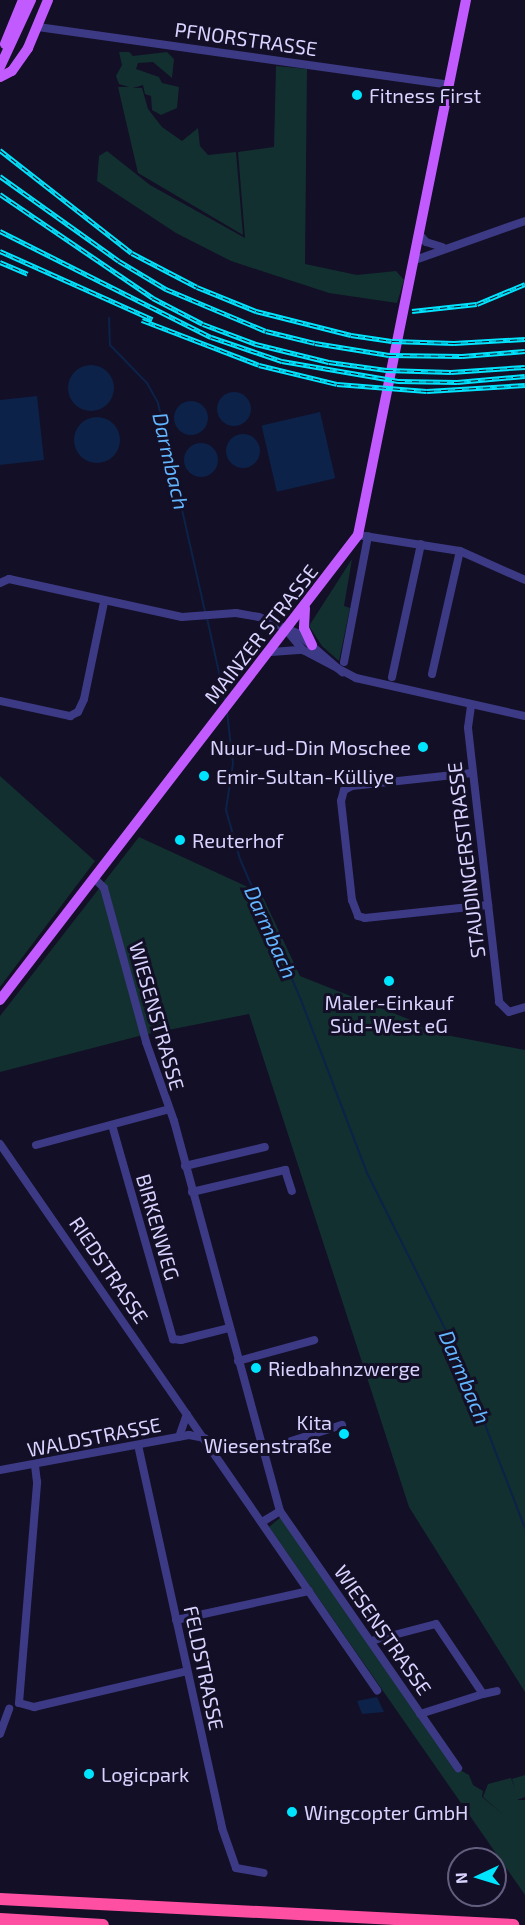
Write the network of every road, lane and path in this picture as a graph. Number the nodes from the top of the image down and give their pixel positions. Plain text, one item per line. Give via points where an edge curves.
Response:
1 (23, 0) edge
2 (31, 0) edge
3 (466, 0) edge
4 (48, 1) edge
5 (23, 23) junction
6 (38, 27) junction
7 (1, 64) edge
8 (0, 77) edge
9 (449, 85) junction
10 (525, 221) edge
11 (420, 235) junction
12 (442, 247) junction
13 (415, 260) junction
14 (363, 535) junction
15 (421, 544) junction
16 (460, 551) junction
17 (525, 580) edge
18 (0, 583) edge
19 (104, 602) junction
20 (305, 607) junction
21 (287, 631) junction
22 (308, 647) junction
23 (271, 652) junction
24 (344, 662) dead end
25 (432, 674) dead end
26 (392, 676) dead end
27 (0, 700) edge
28 (471, 705) junction
29 (525, 716) edge
30 (472, 773) junction
31 (94, 878) junction
32 (488, 905) junction
33 (0, 1000) edge
34 (525, 1007) edge
35 (169, 1109) junction
36 (112, 1125) junction
37 (0, 1145) edge
38 (36, 1145) dead end
39 (265, 1147) dead end
40 (185, 1166) junction
41 (292, 1191) dead end
42 (192, 1192) junction
43 (229, 1328) junction
44 (314, 1341) dead end
45 (238, 1361) junction
46 (188, 1414) junction
47 (342, 1425) dead end
48 (179, 1437) junction
49 (205, 1439) junction
50 (138, 1445) junction
51 (263, 1450) junction
52 (35, 1466) junction
53 (0, 1470) edge
54 (280, 1511) junction
55 (262, 1522) junction
56 (309, 1591) junction
57 (176, 1620) junction
58 (371, 1641) junction
59 (188, 1671) junction
60 (377, 1690) dead end
61 (497, 1691) dead end
62 (483, 1694) junction
63 (19, 1703) junction
64 (5, 1709) edge
65 (420, 1713) junction
66 (0, 1734) edge
67 (458, 1768) dead end
68 (264, 1873) dead end
69 (0, 1899) edge
70 (0, 1919) edge
71 (103, 1925) edge
72 (513, 1925) edge

1 - 7 main road via 1,52
2 - 5 main road
3 - 9 main road, MAINZER STRASSE
4 - 6 main road
5 - 6 main road
5 - 7 main road
6 - 8 main road via 12,71
6 - 9 street, PFNORSTRASSE
9 - 11 main road, MAINZER STRASSE
10 - 12 street
11 - 12 street via 426,242
11 - 13 main road, MAINZER STRASSE
12 - 13 street
13 - 14 main road, MAINZER STRASSE
14 - 15 street
14 - 20 main road, MAINZER STRASSE
14 - 24 street
15 - 16 street
15 - 26 street
16 - 17 street
16 - 25 street
18 - 19 street via 9,579
19 - 21 street via 195,618 246,614 272,621
19 - 27 street via 78,712 70,716
20 - 21 main road, MAINZER STRASSE
20 - 22 main road
21 - 22 street
21 - 23 main road, MAINZER STRASSE
22 - 23 street
22 - 28 street via 342,672 380,686
23 - 31 main road, MAINZER STRASSE
28 - 29 street
28 - 30 street, STAUDINGERSTRASSE via 468,727
30 - 32 street, STAUDINGERSTRASSE
30 - 32 street via 344,790 341,801 352,900 358,916 365,918
31 - 33 main road, MAINZER STRASSE
31 - 35 street, WIESENSTRASSE via 104,888
32 - 34 street, STAUDINGERSTRASSE via 504,1010
35 - 36 street
35 - 40 street, WIESENSTRASSE
36 - 38 street
36 - 43 street, BIRKENWEG via 173,1339 181,1341
37 - 46 street, RIEDSTRASSE
39 - 40 street
40 - 42 street, WIESENSTRASSE
41 - 42 street via 285,1170
42 - 43 street, WIESENSTRASSE
43 - 45 street, WIESENSTRASSE
44 - 45 street
45 - 51 street, WIESENSTRASSE
46 - 48 street
46 - 49 street, RIEDSTRASSE
47 - 51 street
48 - 49 street, WALDSTRASSE via 193,1435
48 - 50 street, WALDSTRASSE
49 - 55 street, RIEDSTRASSE
50 - 52 street, WALDSTRASSE
50 - 57 street, FELDSTRASSE
51 - 54 street, WIESENSTRASSE
52 - 53 street, WALDSTRASSE
52 - 63 street via 37,1482
54 - 55 street
54 - 58 street, WIESENSTRASSE
55 - 56 street, RIEDSTRASSE
56 - 57 street
56 - 60 street, RIEDSTRASSE
57 - 59 street, FELDSTRASSE
58 - 62 street via 436,1624
58 - 65 street, WIESENSTRASSE
59 - 63 street via 34,1707
59 - 68 street, FELDSTRASSE via 222,1828 236,1868
61 - 62 street
62 - 65 street
63 - 64 street
64 - 66 street
65 - 67 street, WIESENSTRASSE
69 - 72 highway
70 - 71 highway

